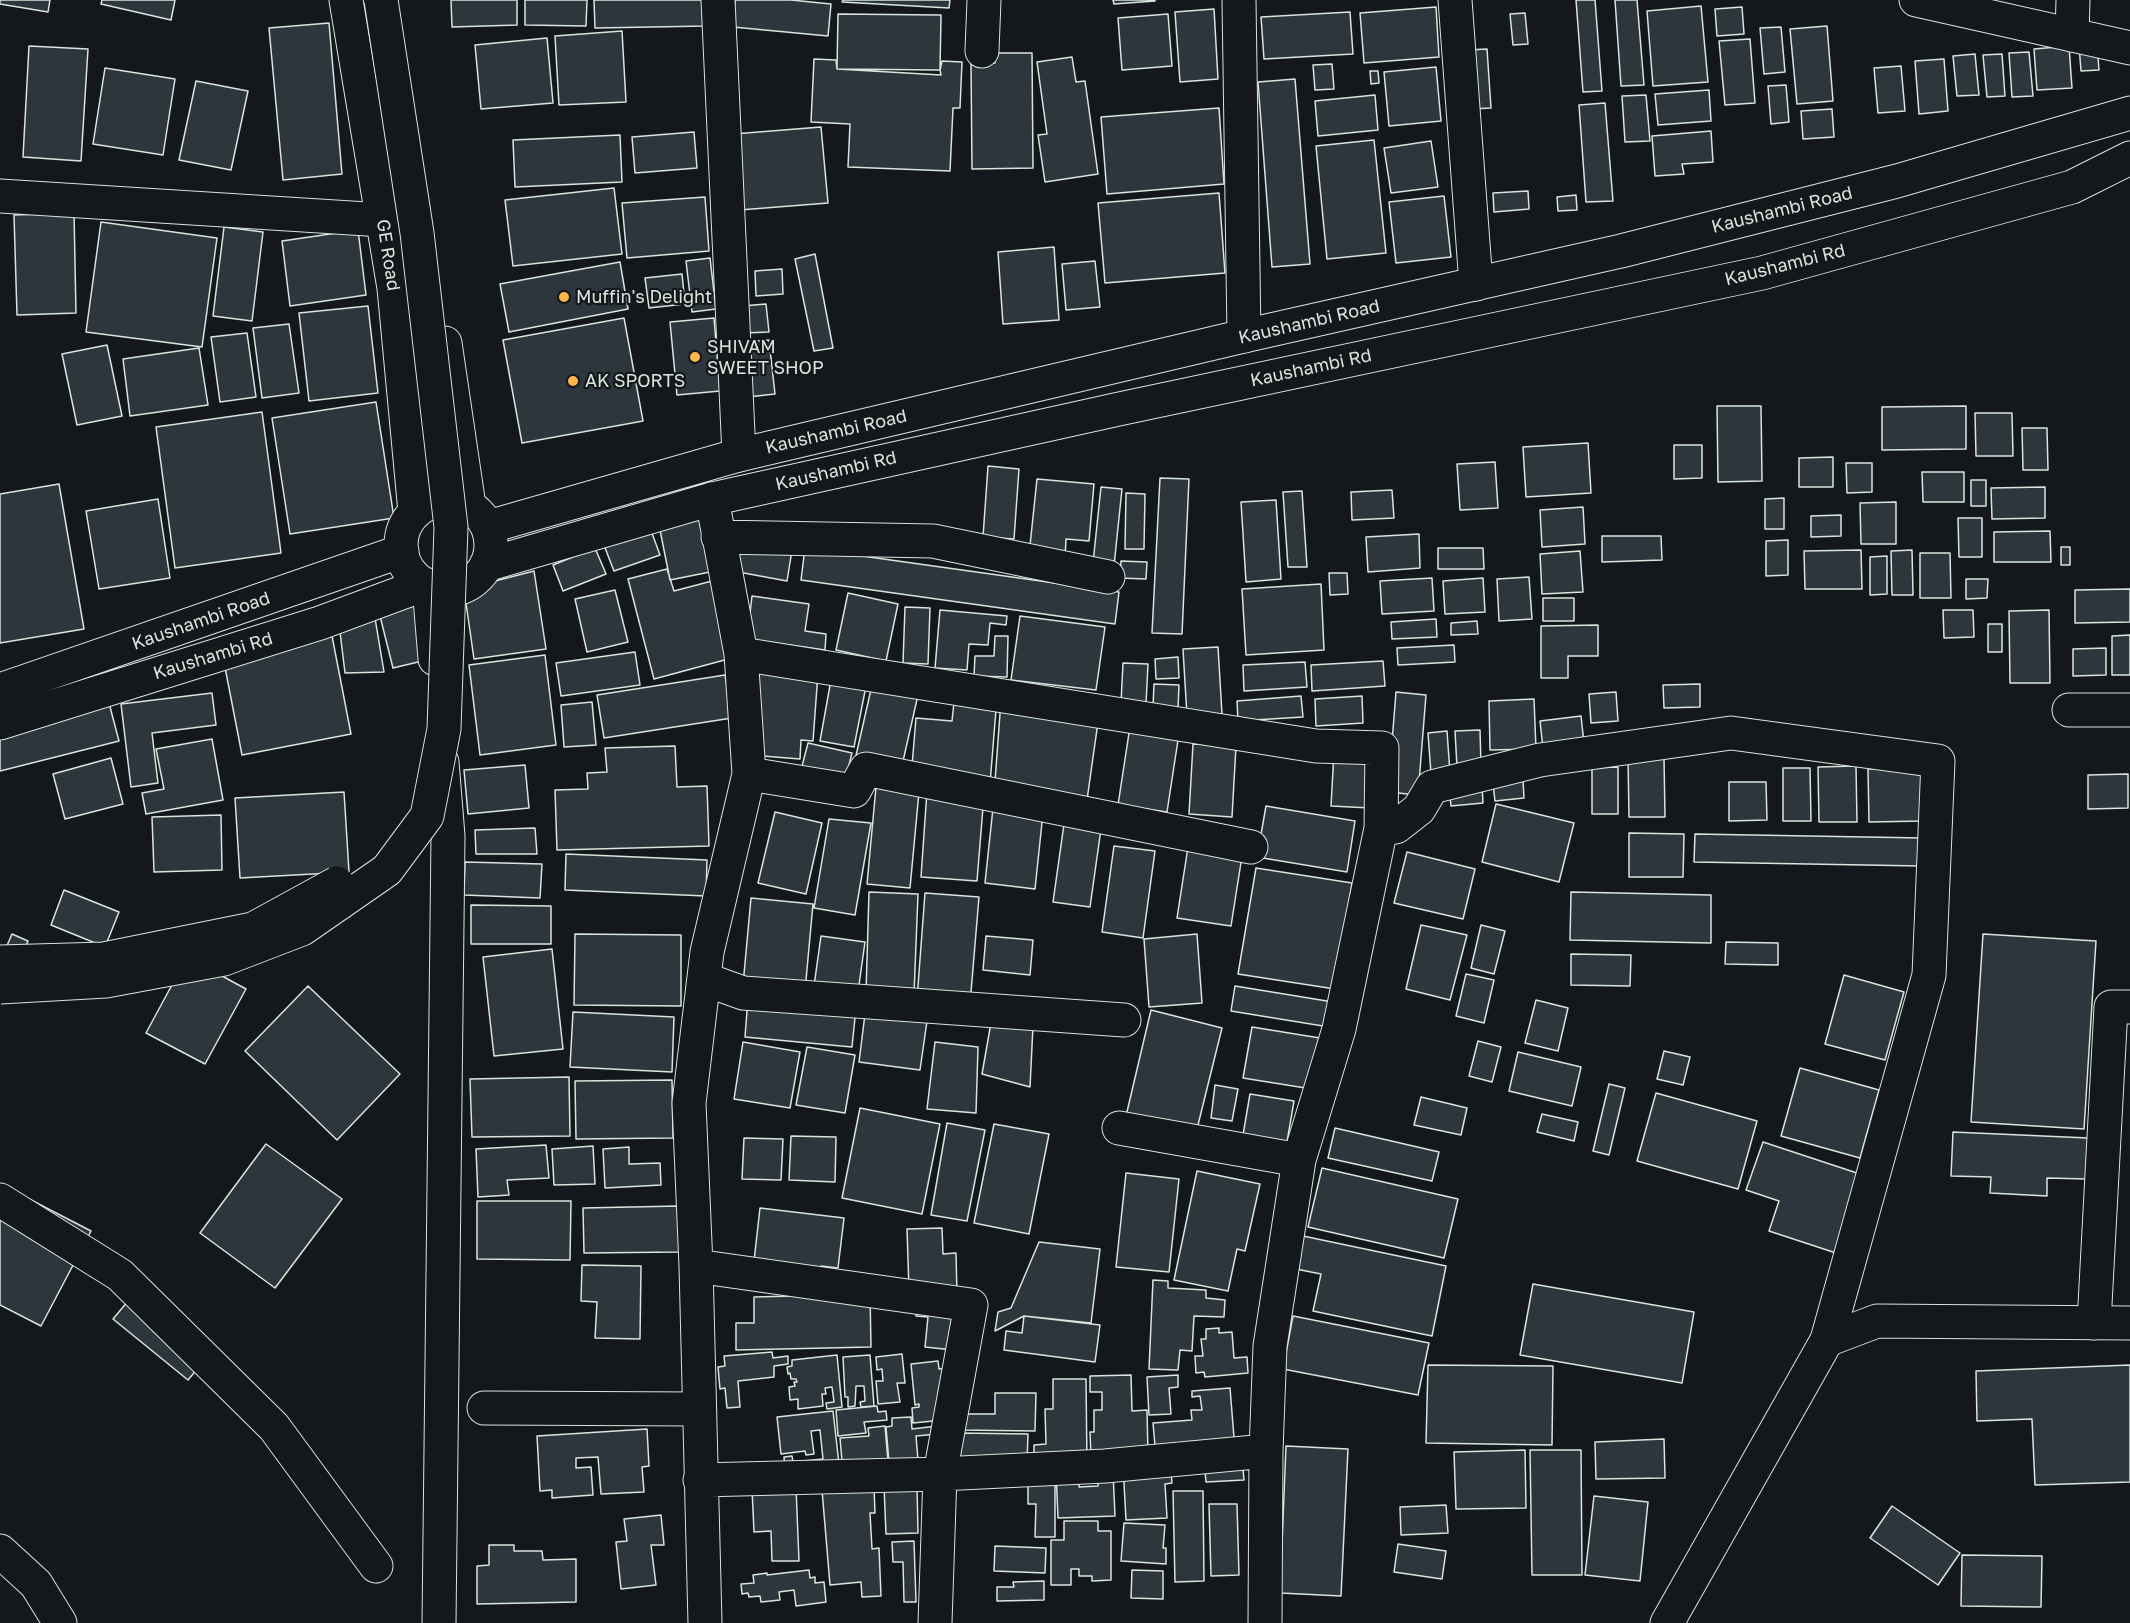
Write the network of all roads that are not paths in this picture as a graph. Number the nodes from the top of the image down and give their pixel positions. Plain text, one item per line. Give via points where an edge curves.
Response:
1 (346, 0) edge
2 (366, 0) edge
3 (381, 0) edge
4 (395, 0) edge
5 (718, 0) edge
6 (984, 0) edge
7 (1239, 0) edge
8 (1455, 0) edge
9 (1916, 0) edge
10 (2073, 0) edge
11 (2072, 35) junction
12 (2130, 48) edge
13 (982, 51) dead end
14 (2130, 113) edge
15 (2130, 158) edge
16 (0, 196) edge
17 (383, 220) junction
18 (1476, 284) junction
19 (1244, 336) junction
20 (739, 455) junction
21 (712, 499) junction
22 (415, 512) junction
23 (478, 516) junction
24 (718, 537) junction
25 (402, 551) junction
26 (486, 565) junction
27 (1108, 577) dead end
28 (427, 585) junction
29 (741, 654) junction
30 (0, 690) edge
31 (2069, 710) dead end
32 (2130, 710) edge
33 (0, 723) edge
34 (749, 774) junction
35 (1381, 828) junction
36 (1251, 847) dead end
37 (0, 962) edge
38 (704, 979) junction
39 (0, 987) edge
40 (2130, 1007) edge
41 (1124, 1020) dead end
42 (1119, 1128) dead end
43 (1299, 1160) junction
44 (0, 1200) edge
45 (696, 1266) junction
46 (2094, 1323) junction
47 (2130, 1323) edge
48 (1827, 1340) junction
49 (484, 1408) dead end
50 (699, 1409) junction
51 (1266, 1451) junction
52 (940, 1474) junction
53 (700, 1480) junction
54 (0, 1551) edge
55 (376, 1566) dead end
56 (60, 1623) edge
57 (439, 1623) edge
58 (705, 1623) edge
59 (935, 1623) edge
60 (1264, 1623) edge
61 (1667, 1623) edge

1 - 17 street, GE Road
2 - 37 street, bridge via 430,417 440,534 436,614 439,670 422,782 382,858 253,929 104,959
3 - 39 street, bridge via 417,233 451,527 444,729 427,816 387,870 302,930 224,959 106,981
4 - 23 street
5 - 20 street
6 - 13 street
7 - 19 street
8 - 18 street
9 - 11 street
10 - 11 street
11 - 12 street
14 - 18 street, Kaushambi Road via 1897,182
15 - 21 street, Kaushambi Rd via 2072,187 1762,273
16 - 17 street
17 - 22 street, GE Road via 394,288
18 - 19 street, Kaushambi Road
19 - 20 street, Kaushambi Road
20 - 23 street, Kaushambi Road
21 - 24 street
21 - 26 street, Kaushambi Rd
22 - 23 street via 427,504 455,500
22 - 25 street via 402,536
23 - 26 street via 491,540
24 - 27 street via 933,542
24 - 29 street
25 - 28 street via 414,576
25 - 30 street, Kaushambi Road
26 - 28 street via 466,585 452,589
28 - 33 street, Kaushambi Rd via 321,623
28 - 57 street via 448,836
29 - 34 street
29 - 35 street via 1316,746 1382,748
31 - 32 street
34 - 36 street via 854,791 866,770
34 - 38 street
35 - 43 street via 1339,1029
35 - 48 street via 1396,827 1419,809 1432,787 1540,760 1731,733 1938,761 1929,975
38 - 41 street via 743,993
38 - 45 street via 689,1103
40 - 46 street via 2111,1007
42 - 43 street
43 - 51 street via 1270,1346
44 - 55 street via 120,1275 274,1427
45 - 50 street
45 - 52 street via 971,1305
46 - 47 street
46 - 48 street via 1876,1321
48 - 61 street
49 - 50 street
50 - 53 street
51 - 52 street via 1105,1466
51 - 60 street
52 - 53 street
52 - 59 street
53 - 58 street
54 - 56 street via 36,1584

